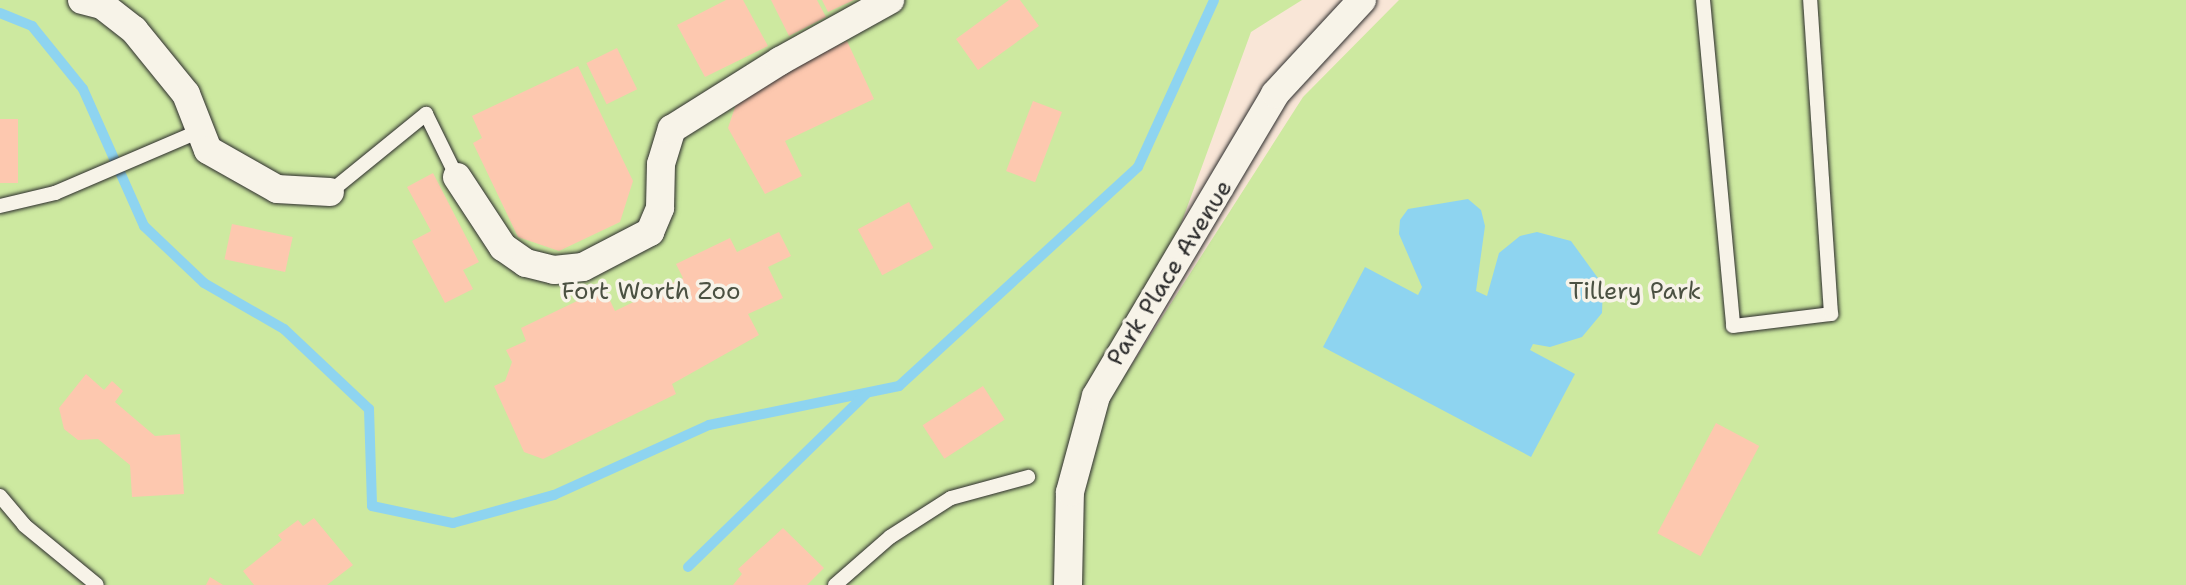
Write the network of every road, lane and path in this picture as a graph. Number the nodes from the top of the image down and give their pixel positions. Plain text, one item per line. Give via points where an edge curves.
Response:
1 (82, 0) edge
2 (890, 0) edge
3 (1362, 0) edge
4 (1703, 0) edge
5 (1810, 0) edge
6 (200, 131) junction
7 (457, 177) joint
8 (330, 191) joint
9 (0, 206) edge
10 (1028, 477) dead end
11 (0, 496) edge
12 (97, 585) edge
13 (835, 585) edge
14 (1068, 585) edge

1 - 6 street via 102,5 134,30 186,94
2 - 7 street via 780,61 672,129 661,164 660,208 650,232 583,267 554,270 502,247
3 - 14 street, Park Place Avenue via 1275,94 1096,396 1070,492
4 - 5 lane via 1733,326 1831,314
6 - 8 street via 208,150 276,189
6 - 9 lane via 55,193
7 - 8 lane via 426,114
10 - 13 lane via 951,498 890,537
11 - 12 lane via 24,525

